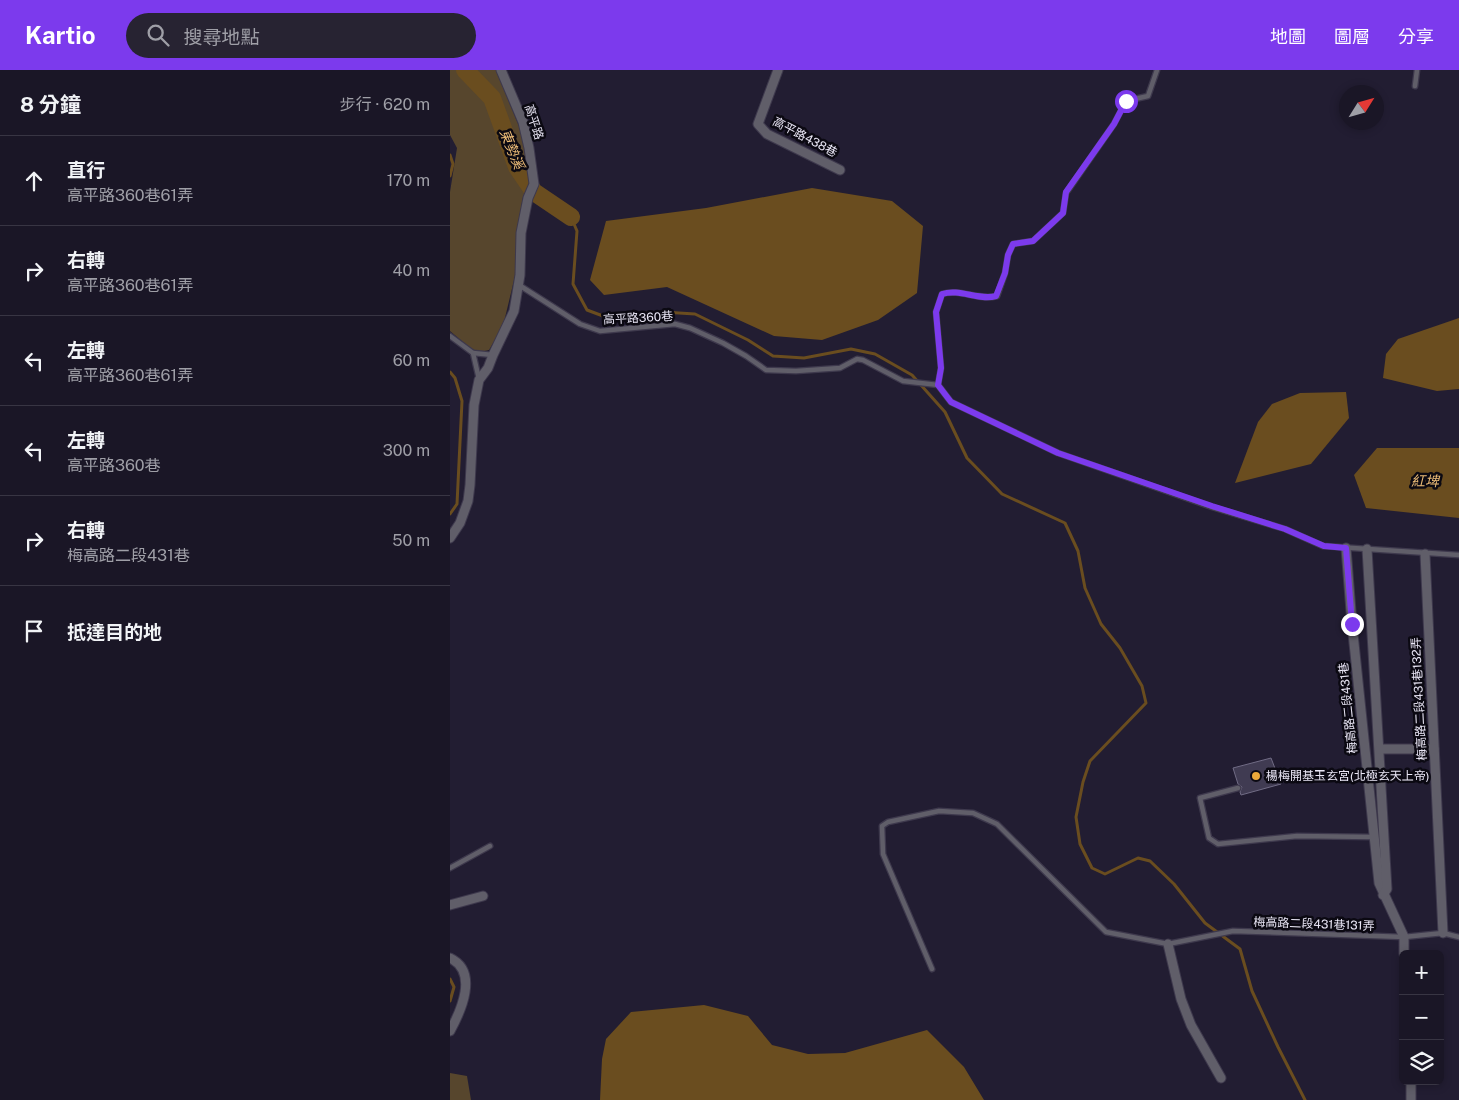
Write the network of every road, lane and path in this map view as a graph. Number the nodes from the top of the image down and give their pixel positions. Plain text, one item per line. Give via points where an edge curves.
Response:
1 (501, 70) edge
2 (778, 70) edge
3 (1157, 70) edge
4 (1417, 70) edge
5 (1415, 86) dead end
6 (840, 170) dead end
7 (519, 284) junction
8 (450, 336) edge
9 (473, 353) junction
10 (492, 355) junction
11 (479, 380) junction
12 (938, 385) junction
13 (450, 538) edge
14 (1346, 548) junction
15 (1367, 549) junction
16 (1425, 554) junction
17 (1459, 555) edge
18 (1380, 749) junction
19 (1434, 749) junction
20 (1238, 788) dead end
21 (1373, 837) junction
22 (490, 846) dead end
23 (450, 868) edge
24 (1383, 895) junction
25 (483, 896) dead end
26 (450, 905) edge
27 (1443, 933) junction
28 (1404, 937) junction
29 (1459, 937) edge
30 (1168, 944) junction
31 (1404, 950) edge
32 (450, 958) edge
33 (932, 969) dead end
34 (450, 1031) edge
35 (1221, 1078) dead end
36 (1410, 1085) edge
37 (1411, 1100) edge

1 - 7 street, 高平路 via 523,122 534,184 521,233
2 - 6 street, 高平路438巷 via 758,124 767,134
3 - 12 lane via 1148,96 1126,101 1114,124 1066,192 1063,213 1033,241 1013,244 996,296 942,294 936,312 941,368
4 - 5 lane
7 - 10 street via 514,311
7 - 12 lane, 高平路360巷 via 580,324 600,331 675,324 723,343 766,370 840,368 863,360 903,381
8 - 9 lane
9 - 10 lane
9 - 11 lane
10 - 11 street
11 - 13 street via 474,405 468,501
12 - 14 lane via 951,402 1058,453 1285,529 1324,546
14 - 15 lane
14 - 21 street, 梅高路二段431巷
15 - 16 lane
15 - 18 street
16 - 17 lane
16 - 19 street, 梅高路二段431巷132弄
18 - 19 street
18 - 24 street via 1387,889
19 - 27 street, 梅高路二段431巷132弄
20 - 21 lane via 1200,798 1209,838 1218,844 1297,836
21 - 24 street, 梅高路二段431巷
22 - 23 lane
24 - 28 street, 梅高路二段431巷
25 - 26 street
27 - 28 lane, 梅高路二段431巷131弄
27 - 29 lane, 梅高路二段431巷131弄
28 - 30 lane, 梅高路二段431巷131弄 via 1233,931
28 - 31 street, 梅高路二段431巷
30 - 33 lane via 1106,932 997,824 973,813 939,811 882,826 883,854
30 - 35 street via 1181,999 1191,1025
32 - 34 street via 457,961 464,971 466,982 461,1011
36 - 37 street

